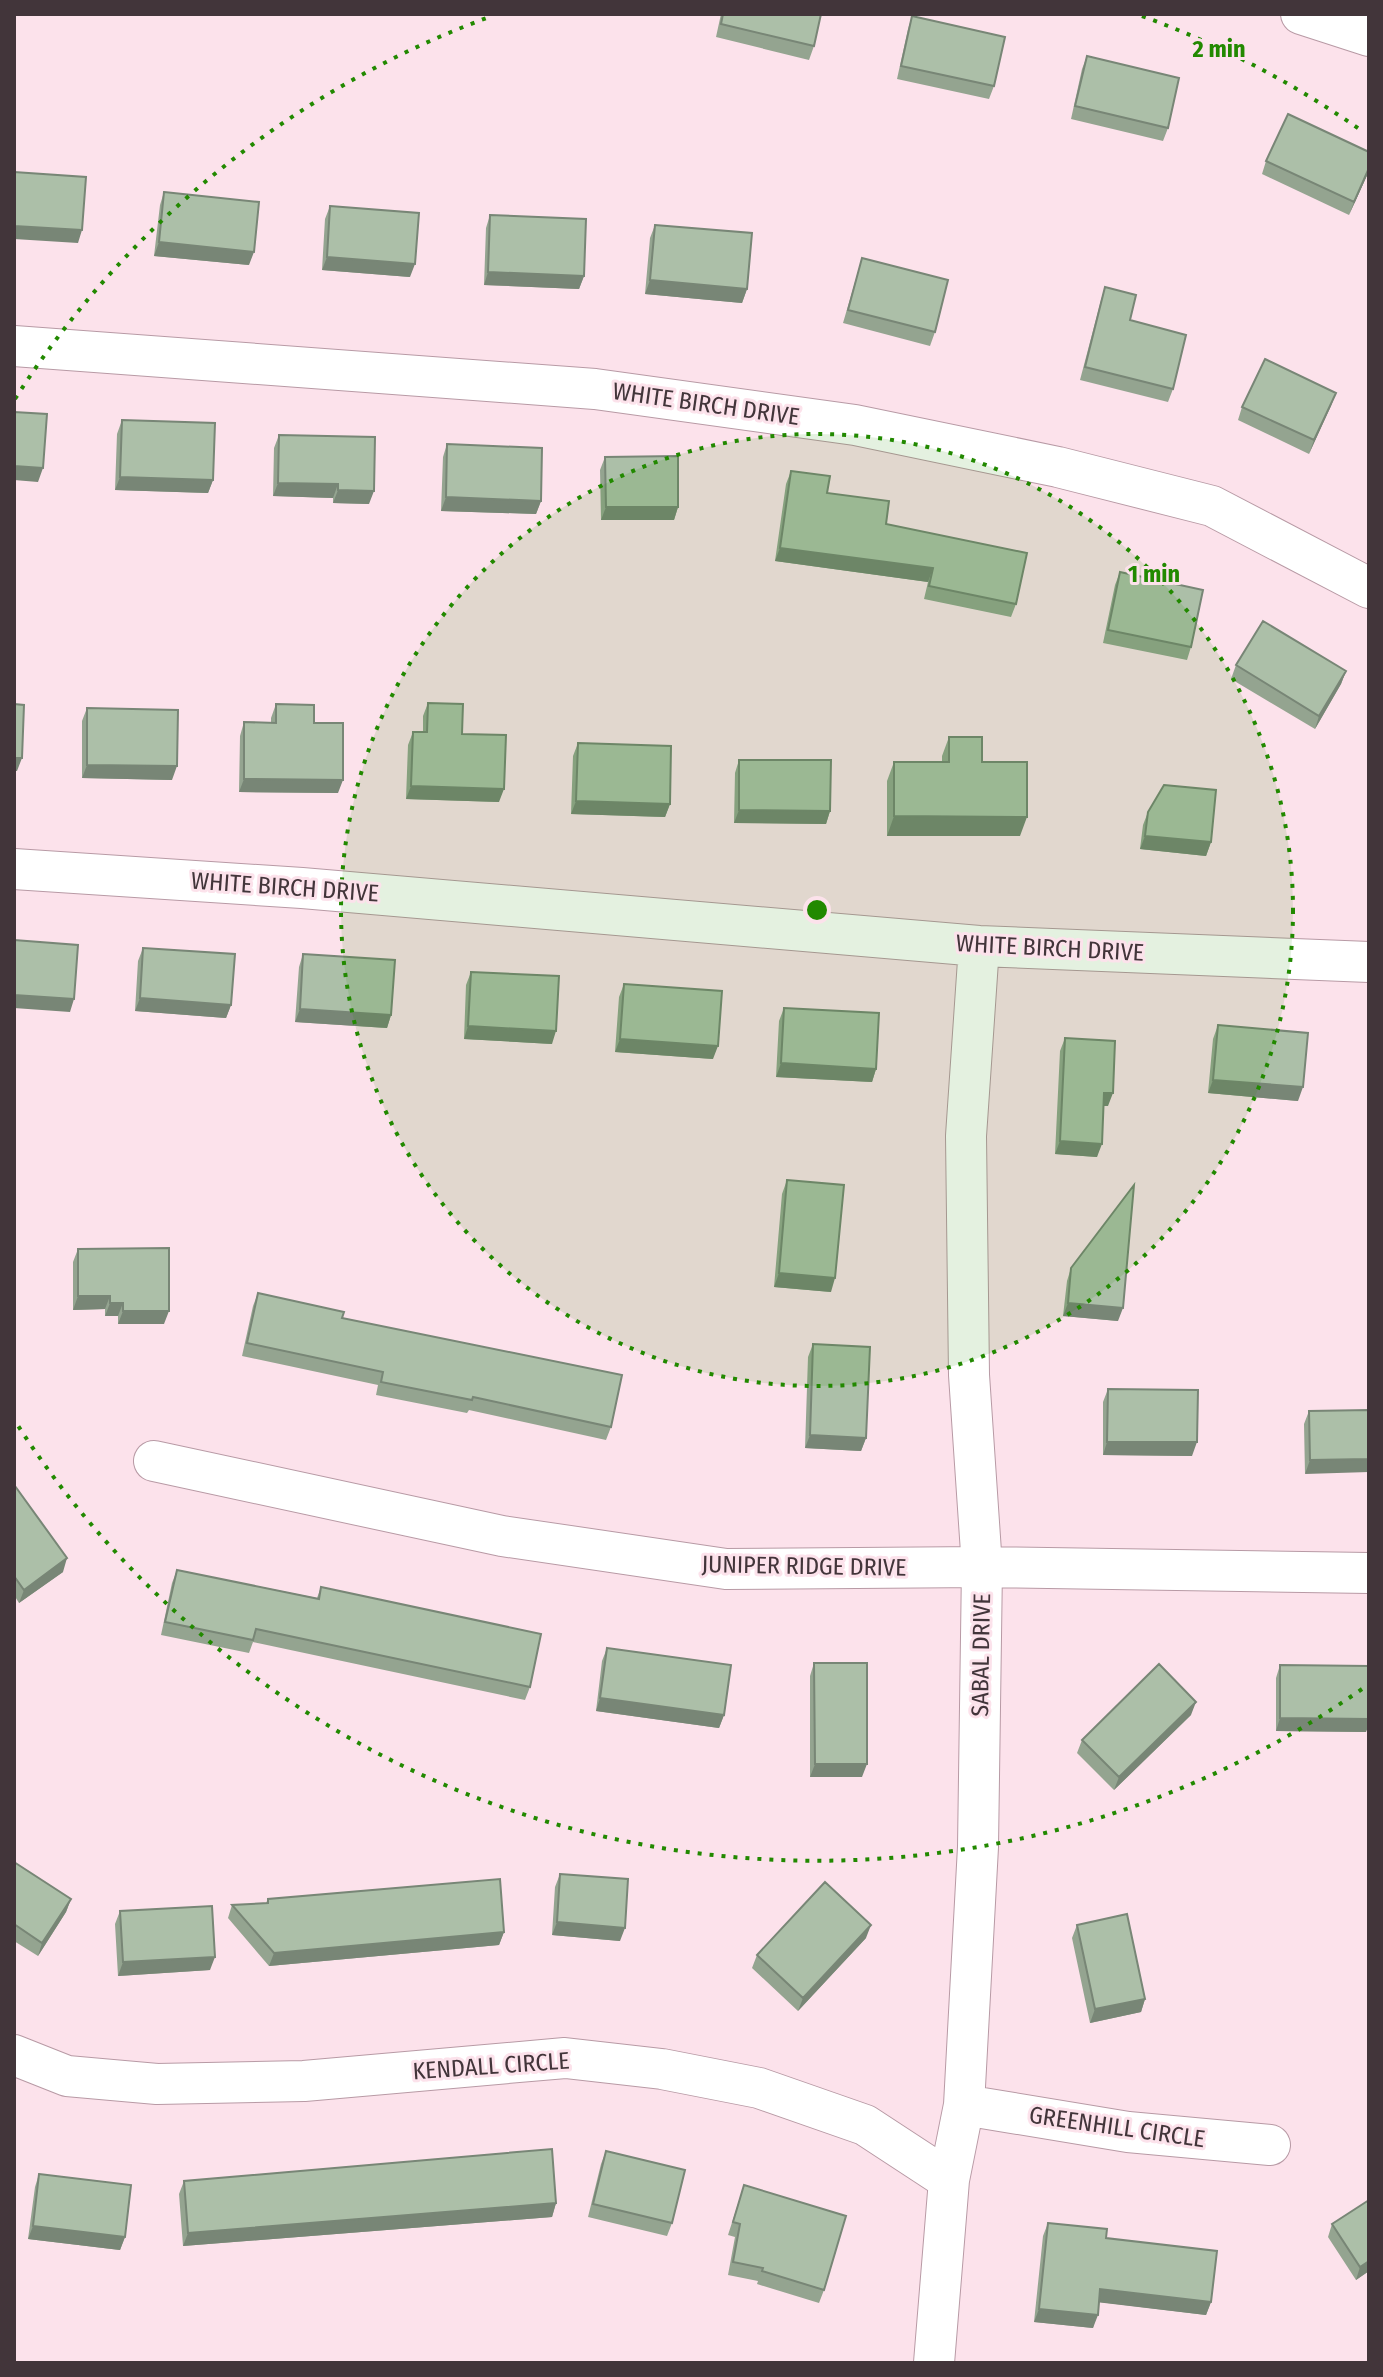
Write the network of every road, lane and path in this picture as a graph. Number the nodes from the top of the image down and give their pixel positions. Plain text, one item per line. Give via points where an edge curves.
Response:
1 (1301, 14) edge
2 (1369, 36) edge
3 (14, 346) edge
4 (1369, 588) edge
5 (14, 869) edge
6 (979, 946) junction
7 (1369, 962) edge
8 (154, 1461) dead end
9 (982, 1567) junction
10 (1369, 1573) edge
11 (14, 2055) edge
12 (964, 2105) junction
13 (1270, 2145) dead end
14 (949, 2180) junction
15 (934, 2363) edge

1 - 2 street
3 - 4 street, WHITE BIRCH DRIVE via 595,389 855,425 1212,506
5 - 6 street, WHITE BIRCH DRIVE
6 - 7 street, WHITE BIRCH DRIVE
6 - 9 street, SABAL DRIVE via 966,1136 969,1375
8 - 9 street, JUNIPER RIDGE DRIVE via 502,1536 726,1569
9 - 10 street, JUNIPER RIDGE DRIVE
9 - 12 street, SABAL DRIVE via 978,1847
11 - 14 street, KENDALL CIRCLE via 67,2076 157,2084 304,2081 565,2058 662,2069 759,2088 865,2125
12 - 13 street, GREENHILL CIRCLE via 1128,2132
12 - 14 street, SABAL DRIVE
14 - 15 street, SABAL DRIVE

